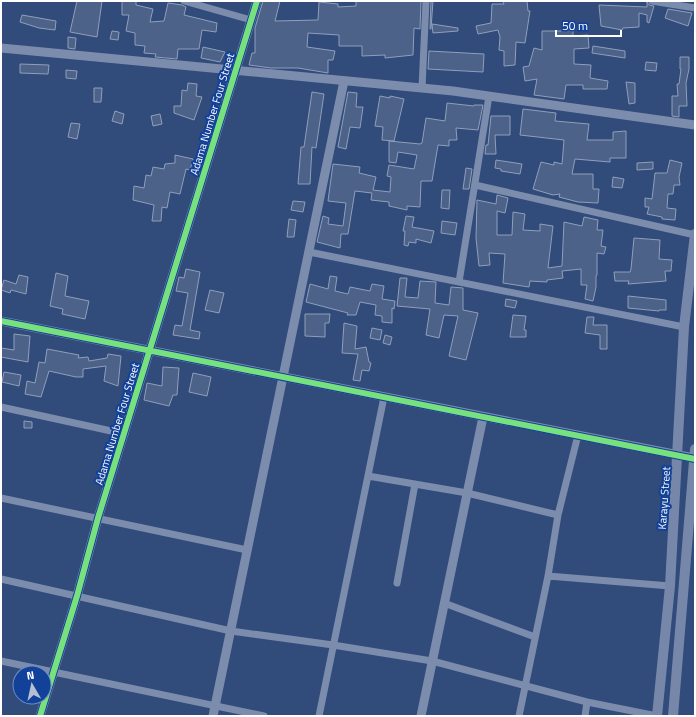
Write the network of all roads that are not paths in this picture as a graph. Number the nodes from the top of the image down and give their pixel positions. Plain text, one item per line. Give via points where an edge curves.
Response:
1 (184, 1) edge
2 (257, 1) edge
3 (426, 1) edge
4 (652, 1) edge
5 (695, 8) edge
6 (251, 20) junction
7 (1, 48) edge
8 (235, 72) junction
9 (344, 81) junction
10 (422, 88) junction
11 (489, 96) junction
12 (695, 125) edge
13 (475, 185) junction
14 (695, 235) edge
15 (309, 252) junction
16 (459, 282) junction
17 (1, 321) edge
18 (684, 327) junction
19 (149, 350) junction
20 (283, 377) junction
21 (384, 397) junction
22 (1, 407) edge
23 (483, 417) junction
24 (125, 434) junction
25 (578, 435) junction
26 (695, 449) edge
27 (679, 456) junction
28 (695, 458) edge
29 (368, 476) junction
30 (415, 484) junction
31 (467, 493) junction
32 (1, 498) edge
33 (558, 514) junction
34 (98, 518) junction
35 (247, 550) junction
36 (548, 576) junction
37 (1, 579) edge
38 (397, 583) dead end
39 (670, 586) junction
40 (77, 596) junction
41 (444, 603) junction
42 (231, 631) junction
43 (536, 637) junction
44 (333, 644) junction
45 (1, 661) edge
46 (432, 661) junction
47 (53, 672) junction
48 (525, 687) junction
49 (587, 702) junction
50 (215, 706) junction
51 (40, 716) edge
52 (213, 716) edge
53 (264, 716) edge
54 (319, 716) edge
55 (421, 716) edge
56 (519, 716) edge
57 (585, 716) edge
58 (657, 716) edge
59 (673, 716) edge

1 - 6 street
2 - 6 street, Adama Number Four Street
3 - 10 street
4 - 5 street
6 - 8 street, Adama Number Four Street
7 - 8 street
8 - 9 street
8 - 19 street, Adama Number Four Street
9 - 10 street
9 - 15 street
10 - 11 street
11 - 12 street
11 - 13 street
13 - 14 street
13 - 16 street
14 - 18 main road, Karayu Street
15 - 16 street
15 - 20 street
16 - 18 street
17 - 19 street
18 - 27 main road, Karayu Street
19 - 20 street
19 - 24 street, Adama Number Four Street
20 - 21 street
20 - 35 street
21 - 23 street
21 - 29 street
22 - 24 street
23 - 25 street
23 - 31 street
24 - 34 street, Adama Number Four Street
25 - 27 street
25 - 33 street
26 - 28 main road
27 - 28 street
27 - 39 main road, Karayu Street
28 - 59 main road
29 - 30 street
29 - 44 street
30 - 31 street
30 - 38 street
31 - 33 street
31 - 41 street
32 - 34 street
33 - 36 street
34 - 35 street
34 - 40 street, Adama Number Four Street
35 - 42 street
36 - 39 street
36 - 43 street
37 - 40 street
39 - 58 main road, Karayu Street
40 - 42 street
40 - 47 street, Adama Number Four Street
41 - 43 street
41 - 46 street
42 - 44 street
42 - 50 street
43 - 48 street
44 - 46 street
44 - 54 street
45 - 47 street
46 - 48 street
46 - 55 street
47 - 50 street
47 - 51 street, Adama Number Four Street
48 - 49 street
48 - 56 street
49 - 57 street
49 - 58 street
50 - 52 street
50 - 53 street

